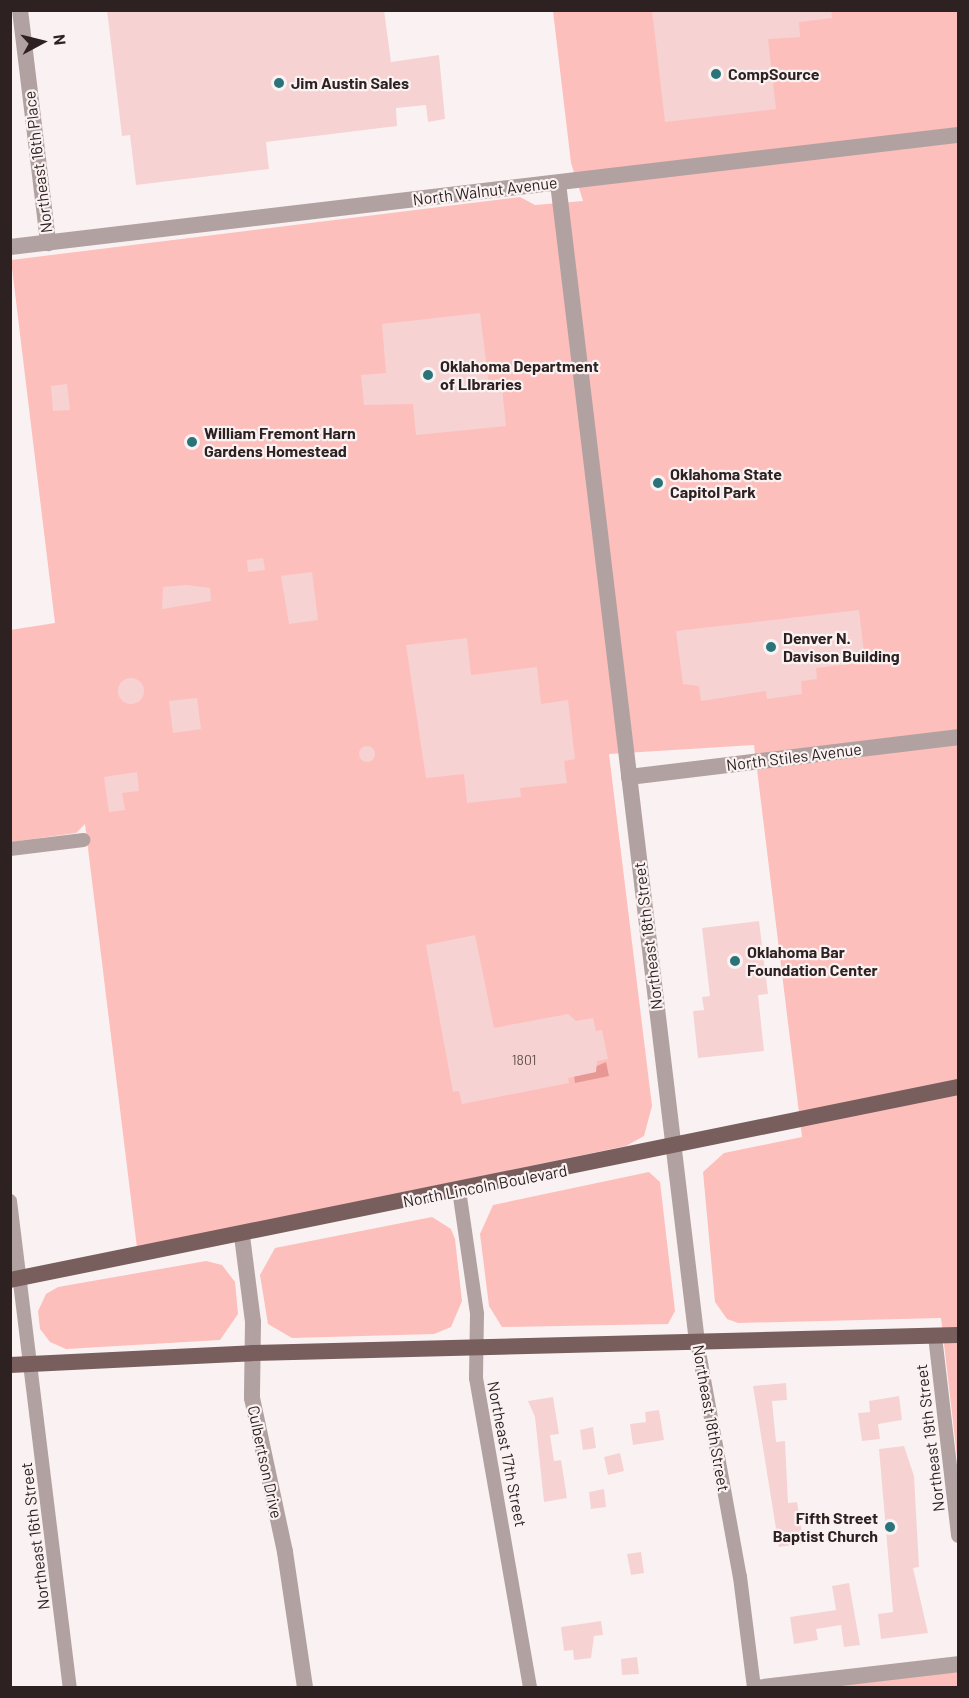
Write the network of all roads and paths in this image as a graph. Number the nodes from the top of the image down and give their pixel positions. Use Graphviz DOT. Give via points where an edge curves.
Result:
graph roads {
  1 [pos="20,10"];
  2 [pos="958,135"];
  3 [pos="558,183"];
  4 [pos="48,243"];
  5 [pos="10,247"];
  6 [pos="958,737"];
  7 [pos="629,777"];
  8 [pos="83,840"];
  9 [pos="10,849"];
  10 [pos="958,1087"];
  11 [pos="673,1148"];
  12 [pos="459,1190"];
  13 [pos="10,1201"];
  14 [pos="242,1236"];
  15 [pos="15,1279"];
  16 [pos="958,1335"];
  17 [pos="935,1336"];
  18 [pos="697,1341"];
  19 [pos="476,1346"];
  20 [pos="252,1353"];
  21 [pos="31,1363"];
  22 [pos="10,1365"];
  23 [pos="958,1536"];
  24 [pos="958,1664"];
  25 [pos="70,1688"];
  26 [pos="305,1688"];
  27 [pos="530,1688"];
  28 [pos="755,1688"];
  1 -- 4 [label="street, Northeast 16th Place"];
  2 -- 3 [label="street, North Walnut Avenue"];
  3 -- 4 [label="street, North Walnut Avenue"];
  3 -- 7 [label="street, Northeast 18th Street"];
  4 -- 5 [label="street, North Walnut Avenue"];
  6 -- 7 [label="street, North Stiles Avenue"];
  7 -- 11 [label="street, Northeast 18th Street"];
  8 -- 9 [label="street"];
  10 -- 11 [label="main road, North Lincoln Boulevard"];
  11 -- 12 [label="main road, North Lincoln Boulevard"];
  11 -- 18 [label="street, Northeast 18th Street"];
  12 -- 14 [label="main road, North Lincoln Boulevard"];
  12 -- 19 [label="street, Northeast 17th Street"];
  13 -- 15 [label="street, Northeast 16th Street"];
  14 -- 15 [label="main road, North Lincoln Boulevard"];
  14 -- 20 [label="street, Culbertson Drive"];
  15 -- 21 [label="street, Northeast 16th Street"];
  16 -- 17 [label="main road"];
  17 -- 18 [label="main road"];
  17 -- 23 [label="street, Northeast 19th Street"];
  18 -- 19 [label="main road"];
  18 -- 28 [label="street, Northeast 18th Street" via="741,1577"];
  19 -- 20 [label="main road"];
  19 -- 27 [label="street, Northeast 17th Street" via="477,1390"];
  20 -- 21 [label="main road"];
  20 -- 26 [label="street, Culbertson Drive" via="252,1398 285,1552"];
  21 -- 22 [label="main road"];
  21 -- 25 [label="street, Northeast 16th Street"];
  24 -- 28 [label="street"];
}
